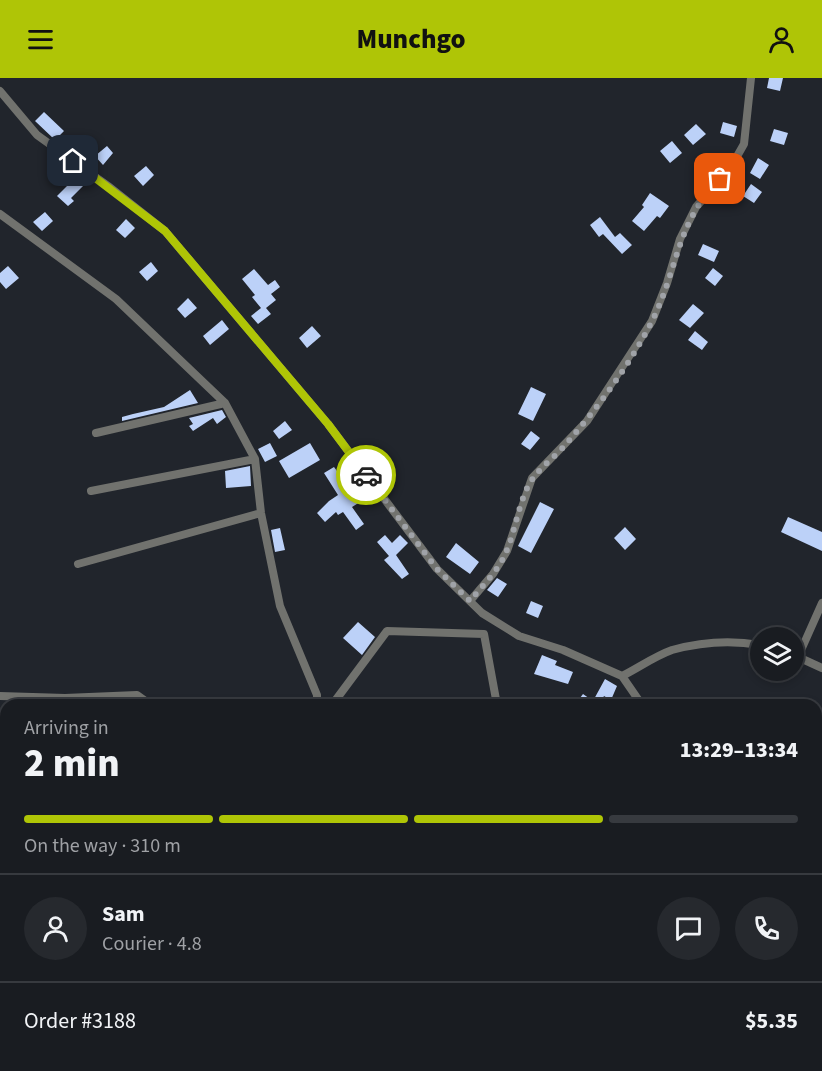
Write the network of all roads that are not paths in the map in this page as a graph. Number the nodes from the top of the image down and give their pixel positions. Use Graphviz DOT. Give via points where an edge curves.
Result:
graph roads {
  1 [pos="751,78"];
  2 [pos="0,91"];
  3 [pos="0,214"];
  4 [pos="225,403"];
  5 [pos="96,433"];
  6 [pos="255,459"];
  7 [pos="91,491"];
  8 [pos="261,513"];
  9 [pos="78,564"];
  10 [pos="470,601"];
  11 [pos="822,603"];
  12 [pos="804,640"];
  13 [pos="750,644"];
  14 [pos="804,660"];
  15 [pos="822,669"];
  16 [pos="622,676"];
  17 [pos="0,696"];
  18 [pos="143,699"];
  19 [pos="317,699"];
  20 [pos="336,699"];
  21 [pos="496,699"];
  22 [pos="638,699"];
  1 -- 10 [label="street" via="744,144 731,167 696,207 680,239 652,321 587,421 532,478 507,551"];
  2 -- 10 [label="street" via="37,135 165,231 328,424 437,569"];
  3 -- 4 [label="street" via="116,299"];
  4 -- 5 [label="street"];
  4 -- 6 [label="street"];
  6 -- 7 [label="street"];
  6 -- 8 [label="street"];
  8 -- 9 [label="street"];
  8 -- 19 [label="street" via="280,606"];
  10 -- 16 [label="street" via="519,636"];
  11 -- 12 [label="street"];
  13 -- 16 [label="street" via="710,643 671,651"];
  14 -- 15 [label="street"];
  16 -- 22 [label="street"];
  17 -- 18 [label="street" via="137,695"];
  20 -- 21 [label="street" via="387,631 484,634"];
}
